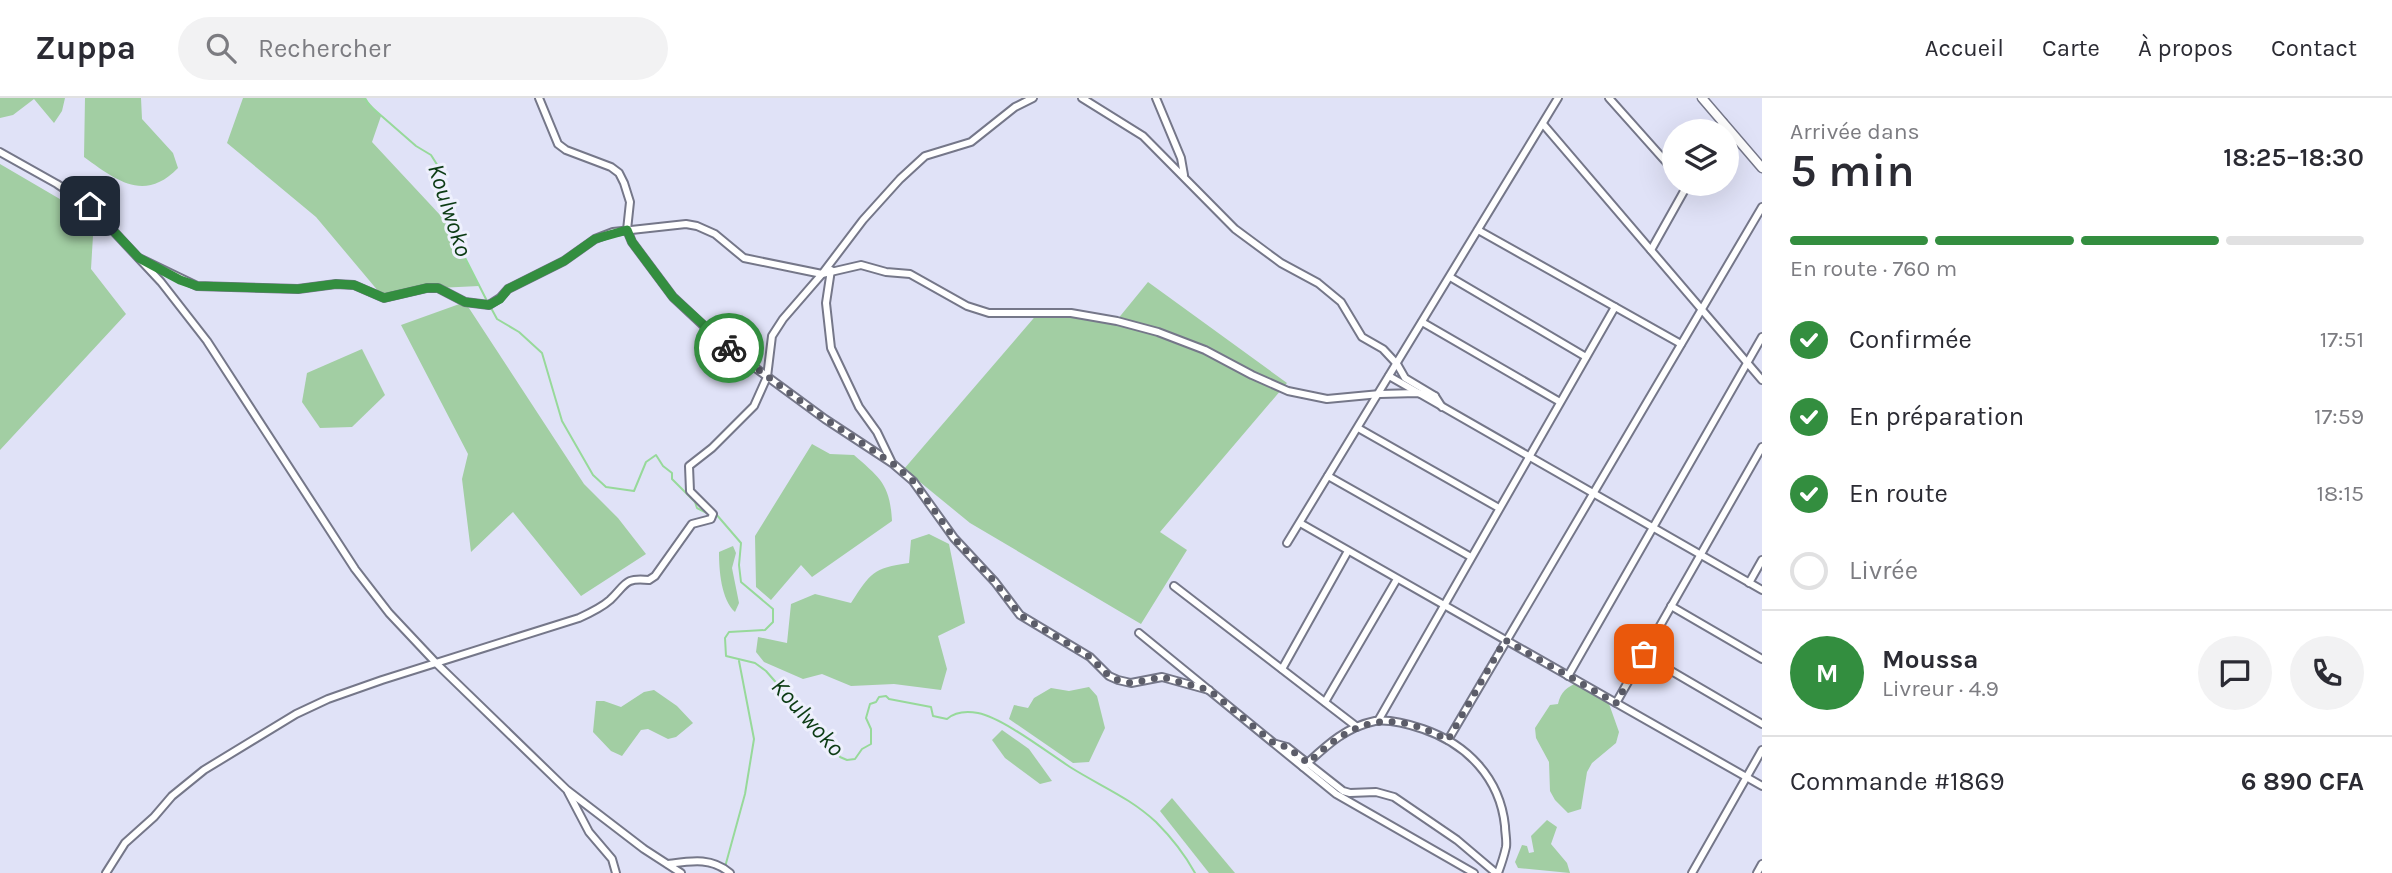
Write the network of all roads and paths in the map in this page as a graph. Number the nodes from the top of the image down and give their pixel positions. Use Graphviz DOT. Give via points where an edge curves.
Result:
graph roads {
  1 [pos="538,98"];
  2 [pos="1033,98"];
  3 [pos="1082,98"];
  4 [pos="1156,98"];
  5 [pos="1558,98"];
  6 [pos="1609,98"];
  7 [pos="1702,98"];
  8 [pos="1720,119"];
  9 [pos="1543,124"];
  10 [pos="1739,141"];
  11 [pos="0,152"];
  12 [pos="1662,157"];
  13 [pos="1762,168"];
  14 [pos="1184,177"];
  15 [pos="1680,196"];
  16 [pos="1762,207"];
  17 [pos="627,230"];
  18 [pos="1478,230"];
  19 [pos="1651,250"];
  20 [pos="139,258"];
  21 [pos="826,273"];
  22 [pos="1450,277"];
  23 [pos="1615,307"];
  24 [pos="1702,309"];
  25 [pos="1422,322"];
  26 [pos="1762,337"];
  27 [pos="1681,344"];
  28 [pos="1586,357"];
  29 [pos="1747,362"];
  30 [pos="1397,364"];
  31 [pos="1389,376"];
  32 [pos="767,377"];
  33 [pos="1762,380"];
  34 [pos="1418,393"];
  35 [pos="1378,394"];
  36 [pos="1435,396"];
  37 [pos="1560,402"];
  38 [pos="1442,407"];
  39 [pos="1358,428"];
  40 [pos="1762,447"];
  41 [pos="1529,457"];
  42 [pos="892,463"];
  43 [pos="1328,476"];
  44 [pos="1593,493"];
  45 [pos="1499,508"];
  46 [pos="1300,523"];
  47 [pos="1652,528"];
  48 [pos="1287,543"];
  49 [pos="1348,551"];
  50 [pos="1700,555"];
  51 [pos="1471,557"];
  52 [pos="1762,560"];
  53 [pos="1397,579"];
  54 [pos="1749,583"];
  55 [pos="1174,586"];
  56 [pos="1762,590"];
  57 [pos="1444,605"];
  58 [pos="1671,606"];
  59 [pos="1139,633"];
  60 [pos="1505,640"];
  61 [pos="1644,654"];
  62 [pos="1762,659"];
  63 [pos="437,664"];
  64 [pos="1282,669"];
  65 [pos="1567,676"];
  66 [pos="1209,690"];
  67 [pos="1325,702"];
  68 [pos="1616,703"];
  69 [pos="1378,721"];
  70 [pos="1762,724"];
  71 [pos="1357,727"];
  72 [pos="1448,740"];
  73 [pos="1762,750"];
  74 [pos="1306,765"];
  75 [pos="1746,777"];
  76 [pos="1762,786"];
  77 [pos="567,790"];
  78 [pos="668,864"];
  79 [pos="1762,864"];
  80 [pos="106,873"];
  81 [pos="616,873"];
  82 [pos="681,873"];
  83 [pos="730,873"];
  84 [pos="1474,873"];
  85 [pos="1497,873"];
  86 [pos="1692,873"];
  87 [pos="1757,873"];
  1 -- 17 [label="street" via="558,145 619,173 630,202"];
  2 -- 21 [label="street" via="971,142 933,152 915,163 863,220"];
  3 -- 14 [label="street" via="1143,136"];
  4 -- 14 [label="street" via="1181,158"];
  5 -- 9 [label="street"];
  6 -- 12 [label="street"];
  7 -- 8 [label="main road"];
  9 -- 18 [label="street"];
  9 -- 19 [label="street"];
  10 -- 13 [label="main road"];
  11 -- 20 [label="street" via="90,206"];
  14 -- 30 [label="street" via="1235,229 1341,302 1362,337"];
  15 -- 19 [label="street"];
  16 -- 24 [label="street"];
  17 -- 20 [label="street" via="595,239 564,261 508,289 489,305 465,302 438,288 384,298 354,285 298,289 197,286"];
  17 -- 21 [label="street" via="696,226 715,234 744,258"];
  17 -- 32 [label="street" via="673,297"];
  18 -- 22 [label="street"];
  18 -- 23 [label="street"];
  19 -- 24 [label="street"];
  20 -- 63 [label="street" via="207,341 355,569"];
  21 -- 32 [label="street" via="772,336"];
  21 -- 35 [label="street" via="861,265 910,274 989,313 1071,313 1158,332 1288,391 1327,399"];
  21 -- 42 [label="street" via="831,348"];
  22 -- 25 [label="street"];
  22 -- 28 [label="street"];
  23 -- 27 [label="street"];
  23 -- 28 [label="street"];
  24 -- 27 [label="street"];
  24 -- 29 [label="street"];
  25 -- 30 [label="street"];
  25 -- 37 [label="street"];
  26 -- 29 [label="street"];
  27 -- 44 [label="street"];
  28 -- 37 [label="street"];
  29 -- 33 [label="street"];
  29 -- 47 [label="street"];
  30 -- 31 [label="street"];
  30 -- 36 [label="street" via="1405,378"];
  31 -- 34 [label="street"];
  31 -- 35 [label="street"];
  32 -- 42 [label="street"];
  32 -- 63 [label="street" via="754,406 689,466 690,491 713,514 711,519 692,524 655,576 624,583 610,600 579,618"];
  34 -- 35 [label="street"];
  34 -- 36 [label="street"];
  34 -- 38 [label="street"];
  35 -- 39 [label="street"];
  36 -- 38 [label="street"];
  37 -- 41 [label="street"];
  38 -- 41 [label="street"];
  39 -- 43 [label="street"];
  39 -- 45 [label="street"];
  40 -- 50 [label="street"];
  41 -- 44 [label="street"];
  41 -- 45 [label="street"];
  42 -- 66 [label="street" via="913,481 954,538 1020,615 1090,657 1118,680 1131,683 1162,677"];
  43 -- 46 [label="street"];
  43 -- 51 [label="street"];
  44 -- 47 [label="street"];
  44 -- 60 [label="street"];
  45 -- 51 [label="street"];
  46 -- 48 [label="street"];
  46 -- 49 [label="street"];
  47 -- 50 [label="street"];
  47 -- 65 [label="street"];
  49 -- 53 [label="street"];
  49 -- 64 [label="street"];
  50 -- 54 [label="street"];
  50 -- 58 [label="street"];
  51 -- 57 [label="street"];
  52 -- 54 [label="street"];
  53 -- 57 [label="street"];
  53 -- 67 [label="street"];
  54 -- 56 [label="street"];
  55 -- 64 [label="street"];
  57 -- 60 [label="street"];
  57 -- 69 [label="street"];
  58 -- 61 [label="street"];
  58 -- 62 [label="street"];
  59 -- 66 [label="street"];
  60 -- 65 [label="street"];
  60 -- 72 [label="street"];
  61 -- 68 [label="street"];
  61 -- 70 [label="street"];
  63 -- 77 [label="street"];
  63 -- 80 [label="street" via="328,699 204,770 125,843"];
  64 -- 67 [label="street"];
  65 -- 68 [label="street"];
  66 -- 74 [label="street"];
  67 -- 71 [label="street"];
  68 -- 75 [label="street"];
  69 -- 71 [label="street"];
  69 -- 72 [label="street" via="1407,724"];
  71 -- 74 [label="street"];
  72 -- 85 [label="street" via="1482,768 1495,787 1507,845"];
  73 -- 75 [label="street"];
  74 -- 84 [label="street" via="1336,794"];
  74 -- 85 [label="street" via="1343,791 1394,797"];
  75 -- 76 [label="street"];
  75 -- 86 [label="street"];
  77 -- 78 [label="street"];
  77 -- 81 [label="street" via="589,832 612,859"];
  78 -- 82 [label="street"];
  78 -- 83 [label="street" via="694,860 713,863"];
  79 -- 87 [label="street"];
}
